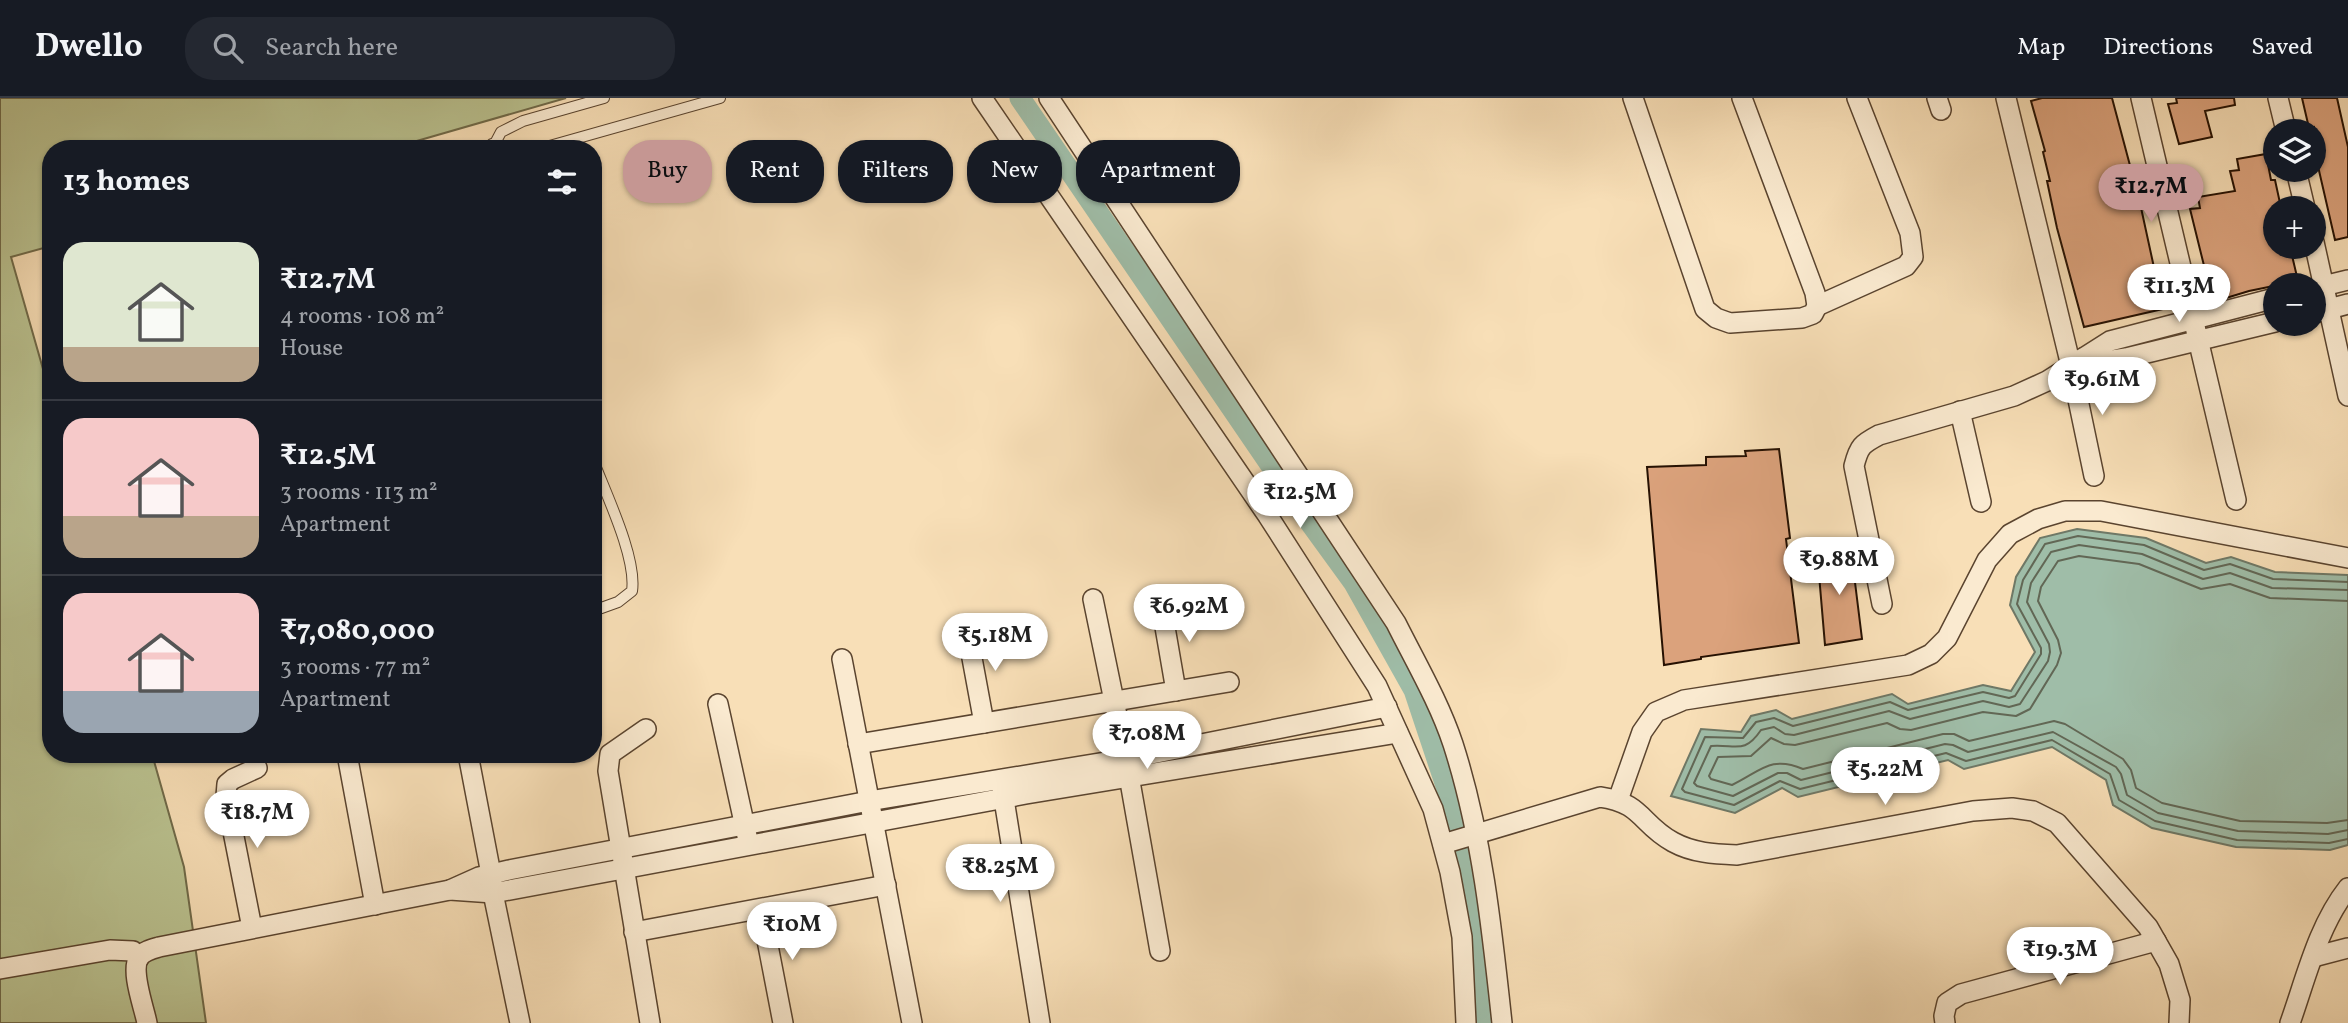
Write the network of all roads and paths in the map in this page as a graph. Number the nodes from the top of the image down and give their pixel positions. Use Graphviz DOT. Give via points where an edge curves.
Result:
graph roads {
  1 [pos="604,98"];
  2 [pos="720,98"];
  3 [pos="982,98"];
  4 [pos="1049,98"];
  5 [pos="1633,98"];
  6 [pos="1742,98"];
  7 [pos="1857,98"];
  8 [pos="2006,98"];
  9 [pos="2141,98"];
  10 [pos="2278,98"];
  11 [pos="2283,119"];
  12 [pos="496,140"];
  13 [pos="570,140"];
  14 [pos="2348,280"];
  15 [pos="2326,285"];
  16 [pos="2263,301"];
  17 [pos="1817,306"];
  18 [pos="2330,309"];
  19 [pos="2195,318"];
  20 [pos="2263,325"];
  21 [pos="2200,340"];
  22 [pos="2077,362"];
  23 [pos="2348,396"];
  24 [pos="1960,411"];
  25 [pos="2094,476"];
  26 [pos="602,485"];
  27 [pos="2236,500"];
  28 [pos="1981,502"];
  29 [pos="2348,558"];
  30 [pos="1093,599"];
  31 [pos="1161,604"];
  32 [pos="1882,604"];
  33 [pos="602,608"];
  34 [pos="967,631"];
  35 [pos="842,659"];
  36 [pos="1229,682"];
  37 [pos="1176,691"];
  38 [pos="1114,702"];
  39 [pos="718,704"];
  40 [pos="1387,707"];
  41 [pos="984,723"];
  42 [pos="646,729"];
  43 [pos="1398,733"];
  44 [pos="858,744"];
  45 [pos="349,763"];
  46 [pos="470,763"];
  47 [pos="257,768"];
  48 [pos="1127,768"];
  49 [pos="1002,789"];
  50 [pos="1618,800"];
  51 [pos="869,801"];
  52 [pos="874,824"];
  53 [pos="744,825"];
  54 [pos="1459,839"];
  55 [pos="749,847"];
  56 [pos="622,848"];
  57 [pos="625,870"];
  58 [pos="492,884"];
  59 [pos="886,886"];
  60 [pos="2348,888"];
  61 [pos="375,905"];
  62 [pos="761,909"];
  63 [pos="252,929"];
  64 [pos="634,932"];
  65 [pos="2156,942"];
  66 [pos="2348,948"];
  67 [pos="1160,951"];
  68 [pos="2314,957"];
  69 [pos="139,958"];
  70 [pos="0,969"];
  71 [pos="148,1023"];
  72 [pos="520,1023"];
  73 [pos="650,1023"];
  74 [pos="783,1023"];
  75 [pos="912,1023"];
  76 [pos="1040,1023"];
  77 [pos="1466,1023"];
  78 [pos="1502,1023"];
  79 [pos="1945,1023"];
  80 [pos="2179,1023"];
  81 [pos="2290,1023"];
  1 -- 12 [label="lane" via="523,121 501,132"];
  2 -- 13 [label="lane"];
  3 -- 40 [label="street" via="1268,516"];
  4 -- 54 [label="street" via="1396,623 1453,745"];
  5 -- 17 [label="street" via="1704,309 1730,323 1802,318 1813,314"];
  6 -- 17 [label="street"];
  7 -- 17 [label="street" via="1910,233 1913,257 1906,266"];
  8 -- 22 [label="street"];
  9 -- 19 [label="street"];
  10 -- 11 [label="street"];
  14 -- 15 [label="street"];
  16 -- 19 [label="street"];
  18 -- 23 [label="street"];
  19 -- 21 [label="street"];
  19 -- 22 [label="street" via="2110,341"];
  20 -- 21 [label="street"];
  21 -- 22 [label="street" via="2106,361"];
  21 -- 27 [label="street"];
  22 -- 24 [label="street" via="2014,396"];
  22 -- 25 [label="street"];
  24 -- 28 [label="street"];
  24 -- 32 [label="street" via="1880,435 1857,452 1854,466"];
  26 -- 33 [label="lane" via="634,580 632,592"];
  29 -- 50 [label="street" via="2101,511 2065,511 2038,519 2010,534 1987,560 1947,638 1931,654 1908,665 1684,701 1656,712 1642,732"];
  30 -- 38 [label="street"];
  31 -- 37 [label="street"];
  34 -- 41 [label="street"];
  35 -- 44 [label="street"];
  36 -- 37 [label="street"];
  37 -- 38 [label="street"];
  38 -- 41 [label="street"];
  38 -- 48 [label="street"];
  39 -- 53 [label="street"];
  40 -- 43 [label="street"];
  40 -- 48 [label="street"];
  41 -- 44 [label="street"];
  42 -- 56 [label="street" via="610,754 608,771"];
  43 -- 48 [label="street"];
  43 -- 54 [label="street" via="1433,809"];
  44 -- 51 [label="street"];
  45 -- 61 [label="street"];
  46 -- 58 [label="street"];
  47 -- 63 [label="street" via="227,784 226,796"];
  48 -- 49 [label="street"];
  48 -- 67 [label="street"];
  49 -- 51 [label="street"];
  49 -- 52 [label="street"];
  49 -- 76 [label="street"];
  50 -- 54 [label="street" via="1600,797"];
  50 -- 65 [label="street" via="1633,807 1672,842 1704,854 1737,855 1973,811 2033,811 2057,824 2148,927"];
  51 -- 52 [label="street"];
  51 -- 53 [label="street"];
  52 -- 55 [label="street"];
  52 -- 59 [label="street"];
  53 -- 55 [label="street"];
  53 -- 56 [label="street"];
  54 -- 77 [label="street" via="1451,872 1462,937"];
  54 -- 78 [label="street" via="1494,943"];
  55 -- 57 [label="street"];
  56 -- 57 [label="street"];
  56 -- 58 [label="street"];
  57 -- 58 [label="street"];
  57 -- 64 [label="street"];
  58 -- 61 [label="street"];
  58 -- 72 [label="street"];
  59 -- 62 [label="street"];
  59 -- 75 [label="street"];
  60 -- 68 [label="street"];
  61 -- 63 [label="street"];
  62 -- 64 [label="street"];
  62 -- 74 [label="street"];
  63 -- 69 [label="street" via="159,947"];
  64 -- 73 [label="street"];
  65 -- 79 [label="street" via="1961,994 1947,1003"];
  65 -- 80 [label="street" via="2169,964 2180,1000"];
  66 -- 68 [label="street"];
  68 -- 81 [label="street"];
  69 -- 70 [label="street" via="133,951 110,950"];
  69 -- 71 [label="street" via="134,969"];
}
